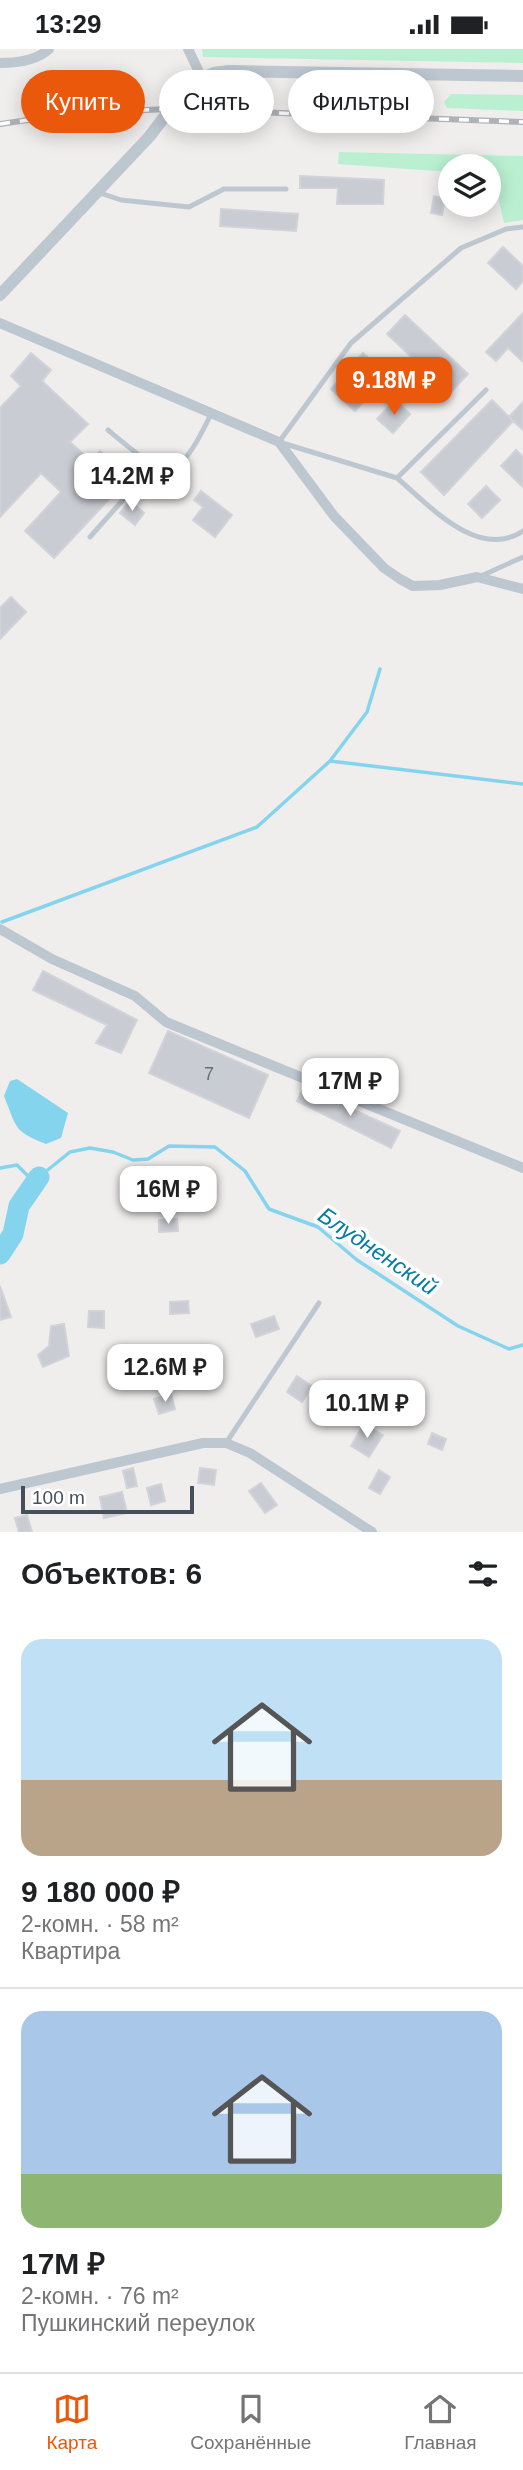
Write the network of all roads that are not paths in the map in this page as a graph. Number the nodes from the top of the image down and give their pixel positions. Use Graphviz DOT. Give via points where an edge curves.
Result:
graph roads {
  1 [pos="49,49"];
  2 [pos="188,49"];
  3 [pos="0,63"];
  4 [pos="198,70"];
  5 [pos="274,72"];
  6 [pos="523,76"];
  7 [pos="159,123"];
  8 [pos="286,189"];
  9 [pos="97,192"];
  10 [pos="523,227"];
  11 [pos="0,295"];
  12 [pos="0,323"];
  13 [pos="486,390"];
  14 [pos="212,412"];
  15 [pos="108,430"];
  16 [pos="279,442"];
  17 [pos="152,467"];
  18 [pos="397,478"];
  19 [pos="523,531"];
  20 [pos="90,537"];
  21 [pos="523,557"];
  22 [pos="478,577"];
  23 [pos="523,589"];
  24 [pos="0,929"];
  25 [pos="523,1168"];
  26 [pos="319,1303"];
  27 [pos="226,1443"];
  28 [pos="0,1489"];
  29 [pos="372,1532"];
  1 -- 3 [label="street" via="18,63"];
  2 -- 4 [label="street"];
  5 -- 6 [label="street"];
  7 -- 9 [label="street"];
  8 -- 9 [label="lane" via="224,189 189,207 155,206"];
  9 -- 11 [label="street"];
  10 -- 16 [label="lane" via="506,229 461,248 351,343"];
  12 -- 14 [label="street"];
  13 -- 18 [label="lane"];
  14 -- 16 [label="street"];
  14 -- 17 [label="lane" via="183,462 167,470"];
  15 -- 17 [label="lane"];
  16 -- 18 [label="lane"];
  16 -- 22 [label="street" via="334,516 400,579 413,586"];
  17 -- 20 [label="lane"];
  18 -- 19 [label="lane" via="447,521 469,533 497,541 512,539"];
  21 -- 22 [label="lane"];
  22 -- 23 [label="street"];
  24 -- 25 [label="street" via="52,959 135,996 166,1022"];
  26 -- 27 [label="lane"];
  27 -- 28 [label="street" via="203,1443"];
  27 -- 29 [label="street" via="250,1453"];
}
